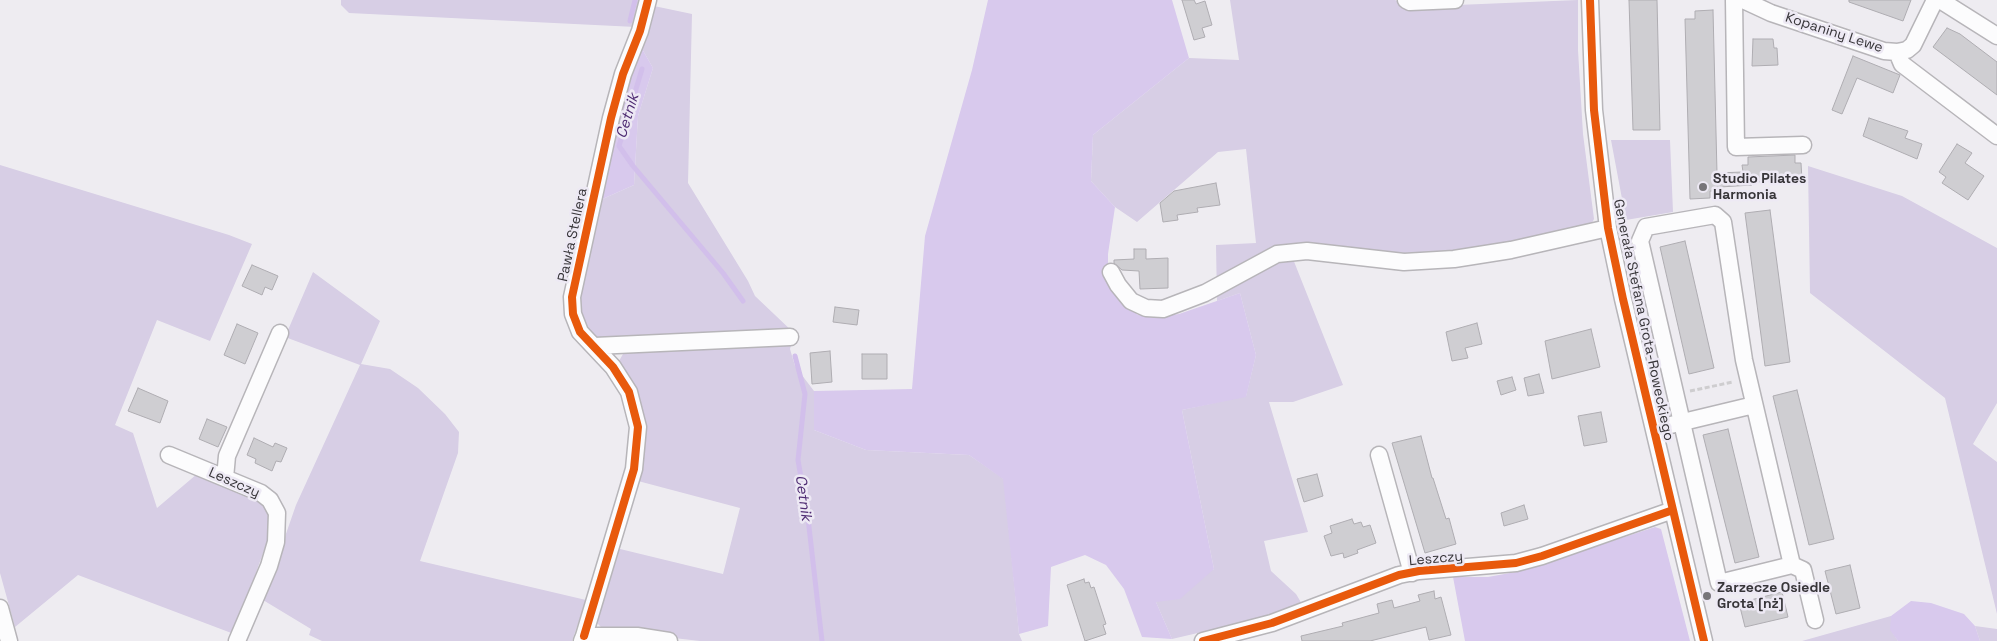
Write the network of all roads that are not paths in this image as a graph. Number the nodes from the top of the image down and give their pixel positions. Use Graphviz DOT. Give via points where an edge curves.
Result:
graph roads {
  1 [pos="648,0"];
  2 [pos="1406,0"];
  3 [pos="1455,0"];
  4 [pos="1590,0"];
  5 [pos="1734,0"];
  6 [pos="1743,0"];
  7 [pos="1935,0"];
  8 [pos="1940,0"];
  9 [pos="1997,36"];
  10 [pos="1897,52"];
  11 [pos="1997,136"];
  12 [pos="1803,145"];
  13 [pos="1608,228"];
  14 [pos="1111,272"];
  15 [pos="280,333"];
  16 [pos="790,337"];
  17 [pos="595,346"];
  18 [pos="1754,405"];
  19 [pos="1681,422"];
  20 [pos="1654,429"];
  21 [pos="1378,454"];
  22 [pos="169,455"];
  23 [pos="225,478"];
  24 [pos="1673,510"];
  25 [pos="1792,565"];
  26 [pos="1412,573"];
  27 [pos="0,608"];
  28 [pos="1815,620"];
  29 [pos="583,638"];
  30 [pos="9,641"];
  31 [pos="237,641"];
  32 [pos="669,641"];
  33 [pos="1203,641"];
  34 [pos="1704,641"];
  1 -- 17 [label="street, Pawła Stellera" via="610,118 572,297 573,314 580,332"];
  2 -- 3 [label="street"];
  4 -- 13 [label="street, Generała Stefana Grota-Roweckiego" via="1594,110"];
  5 -- 12 [label="street" via="1736,147"];
  6 -- 10 [label="street, Kopaniny Lewe" via="1771,13 1884,51"];
  7 -- 10 [label="street, Kopaniny Lewe" via="1913,45"];
  8 -- 9 [label="street"];
  10 -- 11 [label="street, Kopaniny Lewe" via="1902,64"];
  13 -- 14 [label="street" via="1454,259 1404,262 1307,251 1277,254 1205,293 1163,310 1146,308 1131,301"];
  13 -- 20 [label="street, Generała Stefana Grota-Roweckiego"];
  15 -- 23 [label="street" via="227,456"];
  16 -- 17 [label="street"];
  17 -- 29 [label="street, Pawła Stellera" via="629,392 638,427 634,469"];
  18 -- 19 [label="street"];
  18 -- 19 [label="street" via="1723,222 1715,216 1646,227 1640,241"];
  18 -- 25 [label="street"];
  19 -- 20 [label="street"];
  19 -- 25 [label="street" via="1719,583"];
  20 -- 24 [label="street, Generała Stefana Grota-Roweckiego"];
  21 -- 26 [label="street"];
  22 -- 23 [label="street, Leszczy"];
  23 -- 31 [label="street, Leszczy" via="270,500 278,522 270,566"];
  24 -- 26 [label="street, Leszczy" via="1516,563"];
  24 -- 34 [label="street, Generała Stefana Grota-Roweckiego"];
  25 -- 28 [label="street" via="1802,570"];
  26 -- 33 [label="street, Leszczy" via="1383,580 1272,623"];
  27 -- 30 [label="street"];
  29 -- 32 [label="street" via="637,636"];
}
